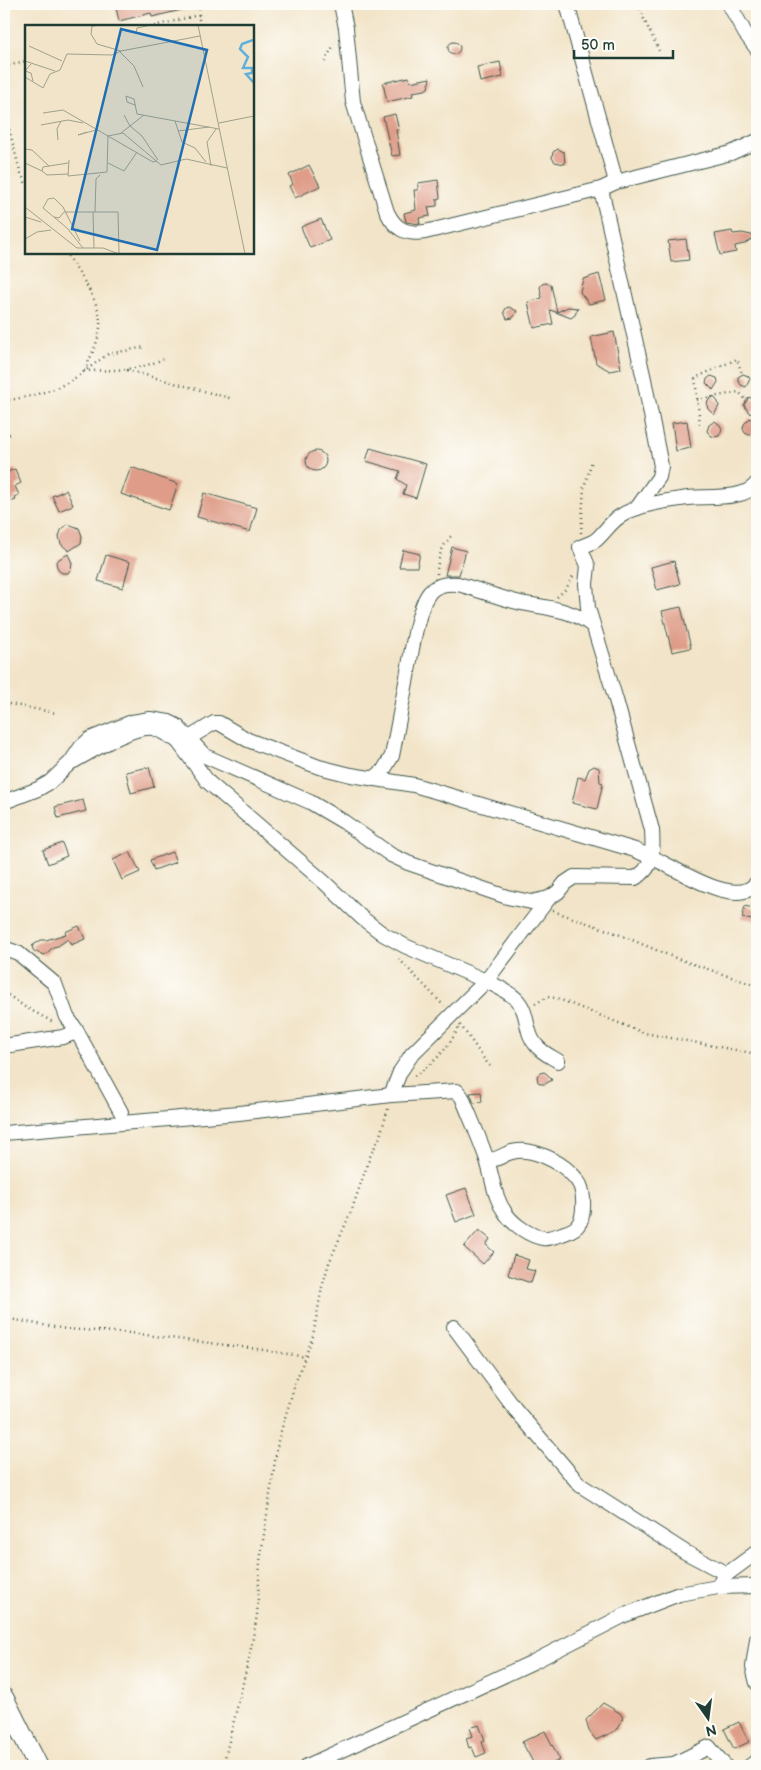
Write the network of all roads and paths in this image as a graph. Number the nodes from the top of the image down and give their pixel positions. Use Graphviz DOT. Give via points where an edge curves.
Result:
graph roads {
  1 [pos="199,4"];
  2 [pos="341,4"];
  3 [pos="568,4"];
  4 [pos="639,4"];
  5 [pos="728,4"];
  6 [pos="199,15"];
  7 [pos="158,25"];
  8 [pos="199,25"];
  9 [pos="757,49"];
  10 [pos="660,53"];
  11 [pos="25,61"];
  12 [pos="4,67"];
  13 [pos="4,110"];
  14 [pos="757,141"];
  15 [pos="25,182"];
  16 [pos="616,182"];
  17 [pos="601,189"];
  18 [pos="67,254"];
  19 [pos="145,347"];
  20 [pos="163,359"];
  21 [pos="84,370"];
  22 [pos="126,370"];
  23 [pos="742,374"];
  24 [pos="233,399"];
  25 [pos="697,400"];
  26 [pos="746,400"];
  27 [pos="4,401"];
  28 [pos="700,424"];
  29 [pos="12,434"];
  30 [pos="4,435"];
  31 [pos="592,461"];
  32 [pos="757,483"];
  33 [pos="637,508"];
  34 [pos="453,534"];
  35 [pos="580,547"];
  36 [pos="577,570"];
  37 [pos="440,585"];
  38 [pos="544,606"];
  39 [pos="593,626"];
  40 [pos="4,703"];
  41 [pos="56,713"];
  42 [pos="183,739"];
  43 [pos="373,779"];
  44 [pos="4,802"];
  45 [pos="651,859"];
  46 [pos="644,872"];
  47 [pos="683,875"];
  48 [pos="757,882"];
  49 [pos="546,903"];
  50 [pos="4,948"];
  51 [pos="396,955"];
  52 [pos="486,981"];
  53 [pos="757,986"];
  54 [pos="4,992"];
  55 [pos="452,1015"];
  56 [pos="527,1018"];
  57 [pos="77,1032"];
  58 [pos="4,1046"];
  59 [pos="757,1054"];
  60 [pos="558,1060"];
  61 [pos="490,1066"];
  62 [pos="391,1095"];
  63 [pos="121,1112"];
  64 [pos="4,1133"];
  65 [pos="487,1159"];
  66 [pos="4,1318"];
  67 [pos="454,1327"];
  68 [pos="306,1357"];
  69 [pos="757,1552"];
  70 [pos="727,1574"];
  71 [pos="757,1586"];
  72 [pos="715,1587"];
  73 [pos="757,1639"];
  74 [pos="757,1683"];
  75 [pos="4,1698"];
  76 [pos="757,1761"];
  77 [pos="38,1766"];
  78 [pos="223,1766"];
  79 [pos="307,1766"];
  80 [pos="650,1766"];
  81 [pos="725,1766"];
  82 [pos="750,1766"];
  1 -- 6 [label="path"];
  2 -- 17 [label="street" via="353,102 387,212 403,231 425,232"];
  3 -- 16 [label="street"];
  4 -- 10 [label="path"];
  5 -- 9 [label="street"];
  6 -- 7 [label="path"];
  6 -- 8 [label="path"];
  11 -- 12 [label="path"];
  13 -- 15 [label="path"];
  14 -- 16 [label="street" via="731,153"];
  16 -- 17 [label="street"];
  17 -- 33 [label="street" via="662,466 659,476"];
  18 -- 21 [label="path" via="99,314 99,334"];
  19 -- 21 [label="path" via="108,354"];
  20 -- 22 [label="path"];
  21 -- 22 [label="path"];
  21 -- 27 [label="path" via="54,389"];
  22 -- 24 [label="path"];
  23 -- 25 [label="path" via="737,360 695,378"];
  25 -- 26 [label="path" via="739,392"];
  25 -- 28 [label="path"];
  29 -- 30 [label="path"];
  31 -- 35 [label="path" via="584,486"];
  32 -- 33 [label="street" via="739,495 689,498"];
  33 -- 35 [label="street" via="620,516 597,539"];
  34 -- 37 [label="path" via="438,557"];
  35 -- 39 [label="street" via="588,566 586,596"];
  36 -- 38 [label="path" via="566,588"];
  37 -- 38 [label="street" via="458,584 521,603"];
  37 -- 43 [label="street" via="424,602 392,756 383,771"];
  38 -- 39 [label="street" via="576,614"];
  39 -- 45 [label="street" via="642,788 652,830"];
  40 -- 41 [label="path"];
  42 -- 43 [label="street" via="219,723 248,740 290,757"];
  42 -- 44 [label="street" via="177,726 169,722 150,719 132,722 90,739 71,762 44,786"];
  42 -- 49 [label="street" via="205,756 310,802 408,863 507,897"];
  42 -- 52 [label="street" via="208,782 362,918 405,946"];
  43 -- 45 [label="street" via="425,788 635,850"];
  45 -- 46 [label="street"];
  45 -- 47 [label="street"];
  46 -- 47 [label="street" via="656,869"];
  46 -- 49 [label="street" via="635,878 574,878 564,883"];
  47 -- 48 [label="street" via="730,890 746,891"];
  49 -- 52 [label="street"];
  49 -- 53 [label="path" via="673,957"];
  50 -- 57 [label="street" via="18,953 55,984 67,1018"];
  51 -- 55 [label="path"];
  52 -- 55 [label="street"];
  52 -- 56 [label="street" via="516,999"];
  54 -- 57 [label="path" via="42,1018"];
  55 -- 61 [label="path"];
  55 -- 62 [label="street" via="412,1054"];
  56 -- 59 [label="path" via="537,1002 548,997 556,998 644,1033"];
  56 -- 60 [label="street" via="528,1030 535,1044"];
  57 -- 58 [label="street"];
  57 -- 63 [label="street"];
  62 -- 64 [label="street" via="248,1112"];
  62 -- 65 [label="street" via="457,1091"];
  62 -- 68 [label="path" via="379,1139 329,1263"];
  65 -- 65 [label="street" via="499,1203 515,1224 543,1238 565,1233 580,1223 583,1202 580,1185 565,1168 530,1152 514,1151"];
  66 -- 68 [label="path" via="66,1329 138,1334"];
  67 -- 70 [label="street" via="515,1409 580,1485 685,1552"];
  68 -- 78 [label="path" via="278,1442 260,1562 258,1615"];
  69 -- 70 [label="street"];
  70 -- 72 [label="street"];
  71 -- 72 [label="street"];
  72 -- 79 [label="street" via="679,1594 625,1615 532,1662"];
  73 -- 74 [label="street" via="753,1667"];
  75 -- 77 [label="main road"];
  76 -- 82 [label="street"];
  80 -- 81 [label="street" via="674,1764 709,1747"];
}
